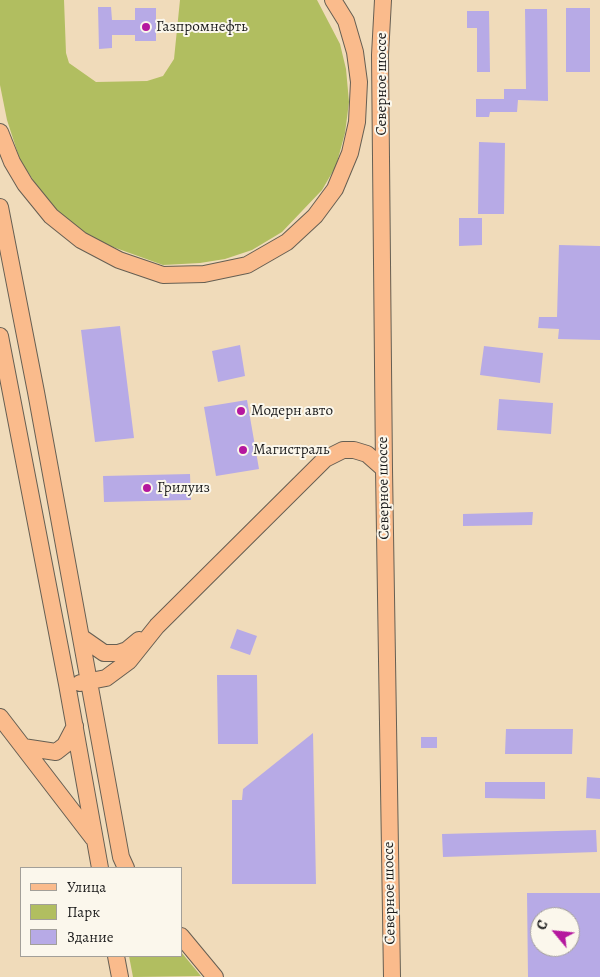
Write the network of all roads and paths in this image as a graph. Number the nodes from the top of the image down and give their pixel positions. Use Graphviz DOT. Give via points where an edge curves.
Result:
graph roads {
  1 [pos="333,0"];
  2 [pos="383,0"];
  3 [pos="0,132"];
  4 [pos="0,207"];
  5 [pos="0,336"];
  6 [pos="384,469"];
  7 [pos="157,626"];
  8 [pos="81,637"];
  9 [pos="90,681"];
  10 [pos="67,684"];
  11 [pos="0,717"];
  12 [pos="75,726"];
  13 [pos="23,747"];
  14 [pos="94,840"];
  15 [pos="100,867"];
  16 [pos="126,867"];
  17 [pos="182,937"];
  18 [pos="116,957"];
  19 [pos="120,977"];
  20 [pos="215,977"];
  21 [pos="392,977"];
  1 -- 3 [label="main road" via="346,21 359,82 357,122 350,153 335,189 315,216 286,242 247,265 204,274 163,275 119,260 81,240 51,216 25,184"];
  2 -- 6 [label="main road, Северное шоссе" via="380,65"];
  4 -- 8 [label="main road"];
  5 -- 10 [label="main road"];
  6 -- 7 [label="main road" via="367,454 354,450 343,450 326,459"];
  6 -- 21 [label="main road, Северное шоссе"];
  7 -- 8 [label="main road" via="128,650 118,653 104,653"];
  7 -- 9 [label="main road" via="129,661 106,678"];
  8 -- 9 [label="main road"];
  9 -- 10 [label="main road"];
  9 -- 16 [label="main road" via="121,857"];
  10 -- 12 [label="main road"];
  11 -- 13 [label="main road"];
  12 -- 13 [label="main road" via="65,745 56,752"];
  12 -- 14 [label="main road"];
  13 -- 14 [label="main road"];
  14 -- 15 [label="main road"];
  17 -- 20 [label="main road"];
  18 -- 19 [label="main road"];
}
